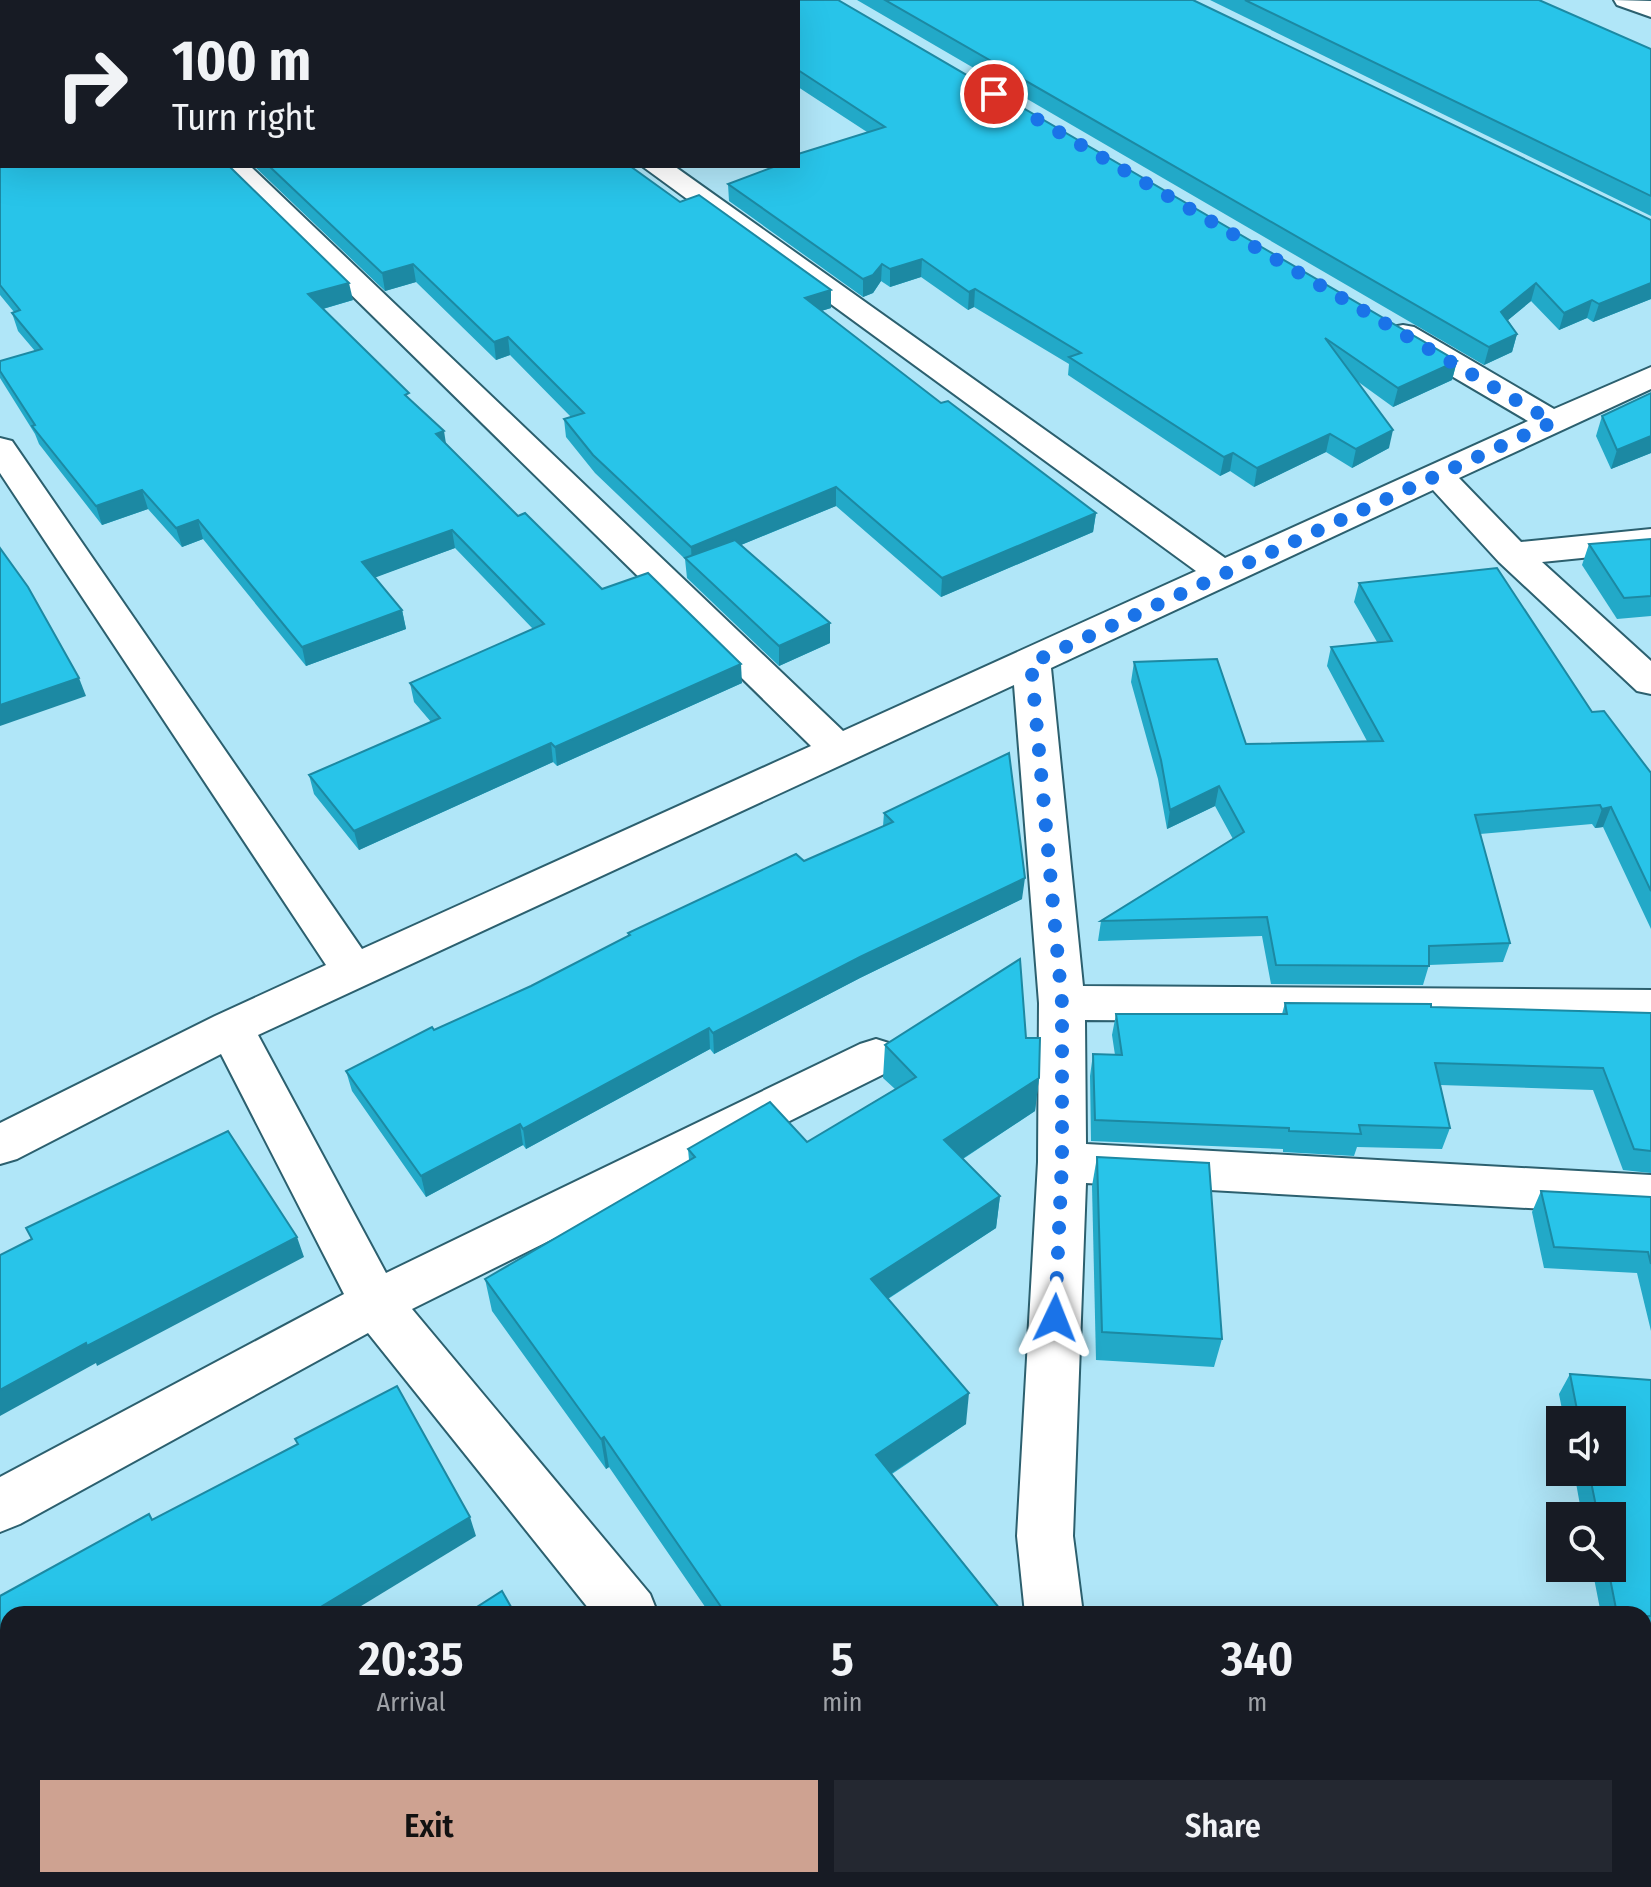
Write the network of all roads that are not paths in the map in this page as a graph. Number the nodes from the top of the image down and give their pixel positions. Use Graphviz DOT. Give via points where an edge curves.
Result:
graph roads {
  1 [pos="1626,0"];
  2 [pos="1651,10"];
  3 [pos="236,168"];
  4 [pos="659,168"];
  5 [pos="1377,319"];
  6 [pos="1651,377"];
  7 [pos="1553,422"];
  8 [pos="0,448"];
  9 [pos="1437,475"];
  10 [pos="1651,540"];
  11 [pos="1512,554"];
  12 [pos="1224,574"];
  13 [pos="1031,663"];
  14 [pos="1651,682"];
  15 [pos="839,750"];
  16 [pos="355,973"];
  17 [pos="1062,1003"];
  18 [pos="1651,1007"];
  19 [pos="231,1028"];
  20 [pos="876,1057"];
  21 [pos="0,1145"];
  22 [pos="1062,1162"];
  23 [pos="1651,1195"];
  24 [pos="375,1303"];
  25 [pos="0,1506"];
  26 [pos="622,1606"];
  27 [pos="1053,1606"];
  1 -- 2 [label="street"];
  3 -- 15 [label="street"];
  4 -- 12 [label="street"];
  5 -- 7 [label="street"];
  6 -- 7 [label="street"];
  7 -- 9 [label="street"];
  8 -- 16 [label="street"];
  9 -- 11 [label="street"];
  9 -- 12 [label="street"];
  10 -- 11 [label="street"];
  11 -- 14 [label="street"];
  12 -- 13 [label="street"];
  13 -- 15 [label="street"];
  13 -- 17 [label="street"];
  15 -- 16 [label="street"];
  16 -- 19 [label="street"];
  17 -- 18 [label="street"];
  17 -- 22 [label="street"];
  19 -- 21 [label="street"];
  19 -- 24 [label="street"];
  20 -- 24 [label="street"];
  22 -- 23 [label="street"];
  22 -- 27 [label="street" via="1045,1536"];
  24 -- 25 [label="street"];
  24 -- 26 [label="street"];
}
